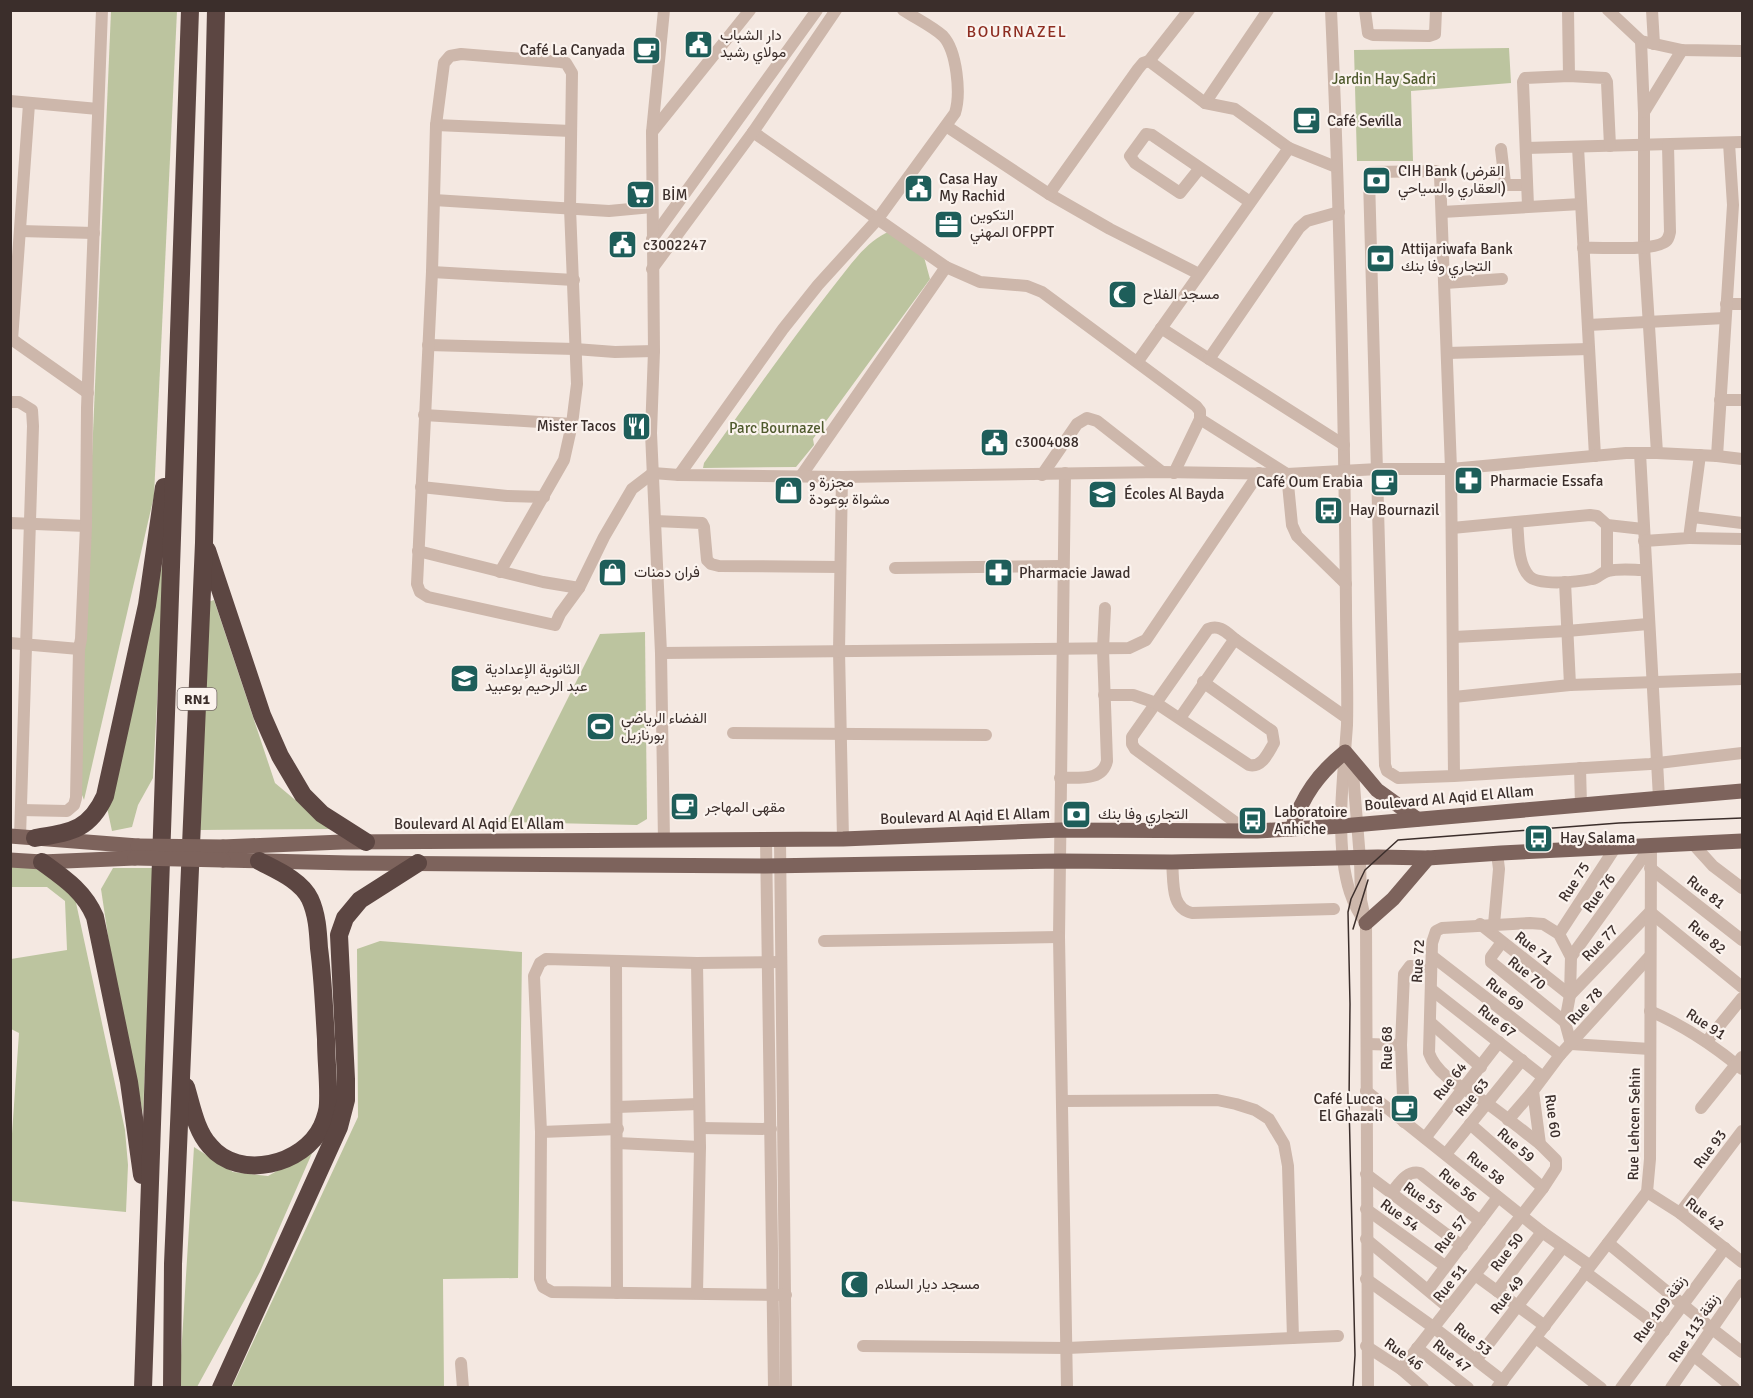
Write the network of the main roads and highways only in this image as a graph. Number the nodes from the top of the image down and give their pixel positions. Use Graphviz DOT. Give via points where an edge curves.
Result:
graph roads {
  1 [pos="190,10"];
  2 [pos="216,10"];
  3 [pos="176,402"];
  4 [pos="204,543"];
  5 [pos="1743,791"];
  6 [pos="1417,819"];
  7 [pos="1292,829"];
  8 [pos="22,837"];
  9 [pos="366,842"];
  10 [pos="1743,842"];
  11 [pos="136,852"];
  12 [pos="223,854"];
  13 [pos="1428,858"];
  14 [pos="10,860"];
  15 [pos="259,861"];
  16 [pos="42,862"];
  17 [pos="418,863"];
  18 [pos="1366,923"];
  19 [pos="182,1073"];
  20 [pos="147,1258"];
  21 [pos="143,1388"];
  22 [pos="172,1388"];
  23 [pos="221,1388"];
  1 -- 3 [label="highway, RN1"];
  2 -- 4 [label="highway, RN1"];
  3 -- 8 [label="highway" via="147,605 105,796 98,812 85,825 68,833"];
  3 -- 20 [label="highway, RN1"];
  4 -- 9 [label="highway" via="262,715 280,756 303,795 322,814"];
  4 -- 19 [label="highway, RN1"];
  5 -- 6 [label="main road, Boulevard Al Aqid El Allam"];
  6 -- 7 [label="main road, Boulevard Al Aqid El Allam"];
  6 -- 7 [label="main road" via="1377,790 1345,752 1317,778"];
  7 -- 9 [label="main road, Boulevard Al Aqid El Allam" via="1061,830 773,840"];
  8 -- 11 [label="main road"];
  9 -- 12 [label="main road, Boulevard Al Aqid El Allam"];
  10 -- 13 [label="main road"];
  11 -- 12 [label="main road, bridge"];
  11 -- 16 [label="main road"];
  12 -- 15 [label="main road"];
  13 -- 17 [label="main road" via="773,865"];
  13 -- 18 [label="main road"];
  14 -- 16 [label="main road"];
  15 -- 17 [label="main road"];
  15 -- 19 [label="highway" via="296,883 309,897 316,917 328,1106 322,1127 306,1146 286,1159 265,1166 226,1159 202,1136"];
  16 -- 20 [label="highway" via="79,891 95,917 129,1083"];
  17 -- 23 [label="highway" via="360,900 345,918 339,935 346,1100 339,1127"];
  19 -- 22 [label="highway, RN1" via="172,1264"];
  20 -- 21 [label="highway, RN1"];
}
